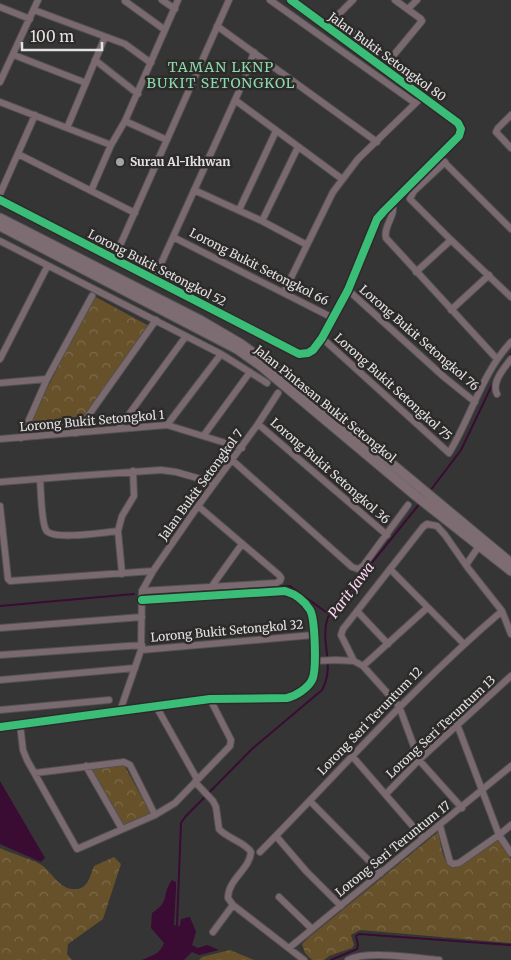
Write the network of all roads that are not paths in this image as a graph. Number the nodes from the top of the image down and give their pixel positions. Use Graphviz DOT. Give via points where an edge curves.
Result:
graph roads {
  1 [pos="38,0"];
  2 [pos="162,0"];
  3 [pos="178,0"];
  4 [pos="229,0"];
  5 [pos="270,0"];
  6 [pos="291,0"];
  7 [pos="353,0"];
  8 [pos="395,0"];
  9 [pos="417,0"];
  10 [pos="125,1"];
  11 [pos="0,7"];
  12 [pos="175,8"];
  13 [pos="34,10"];
  14 [pos="408,10"];
  15 [pos="30,19"];
  16 [pos="333,19"];
  17 [pos="218,26"];
  18 [pos="327,26"];
  19 [pos="165,30"];
  20 [pos="105,36"];
  21 [pos="254,52"];
  22 [pos="14,55"];
  23 [pos="391,59"];
  24 [pos="95,60"];
  25 [pos="151,63"];
  26 [pos="383,68"];
  27 [pos="0,82"];
  28 [pos="86,83"];
  29 [pos="138,94"];
  30 [pos="423,96"];
  31 [pos="235,100"];
  32 [pos="0,102"];
  33 [pos="415,103"];
  34 [pos="35,115"];
  35 [pos="511,115"];
  36 [pos="126,121"];
  37 [pos="67,128"];
  38 [pos="276,131"];
  39 [pos="167,140"];
  40 [pos="376,142"];
  41 [pos="111,145"];
  42 [pos="298,147"];
  43 [pos="511,148"];
  44 [pos="18,154"];
  45 [pos="438,156"];
  46 [pos="445,162"];
  47 [pos="342,179"];
  48 [pos="194,190"];
  49 [pos="91,191"];
  50 [pos="0,194"];
  51 [pos="0,200"];
  52 [pos="392,202"];
  53 [pos="239,210"];
  54 [pos="135,213"];
  55 [pos="0,218"];
  56 [pos="262,221"];
  57 [pos="0,226"];
  58 [pos="511,229"];
  59 [pos="173,237"];
  60 [pos="451,240"];
  61 [pos="0,242"];
  62 [pos="307,245"];
  63 [pos="114,259"];
  64 [pos="47,267"];
  65 [pos="416,272"];
  66 [pos="490,275"];
  67 [pos="101,279"];
  68 [pos="154,279"];
  69 [pos="348,290"];
  70 [pos="94,292"];
  71 [pos="284,292"];
  72 [pos="511,297"];
  73 [pos="451,310"];
  74 [pos="334,318"];
  75 [pos="156,320"];
  76 [pos="186,336"];
  77 [pos="322,338"];
  78 [pos="511,342"];
  79 [pos="221,354"];
  80 [pos="0,359"];
  81 [pos="497,359"];
  82 [pos="511,360"];
  83 [pos="250,372"];
  84 [pos="47,379"];
  85 [pos="0,383"];
  86 [pos="267,383"];
  87 [pos="278,393"];
  88 [pos="497,394"];
  89 [pos="475,402"];
  90 [pos="258,424"];
  91 [pos="167,425"];
  92 [pos="119,428"];
  93 [pos="76,433"];
  94 [pos="204,435"];
  95 [pos="21,438"];
  96 [pos="0,439"];
  97 [pos="242,448"];
  98 [pos="232,460"];
  99 [pos="133,471"];
  100 [pos="40,479"];
  101 [pos="0,482"];
  102 [pos="215,483"];
  103 [pos="420,493"];
  104 [pos="430,501"];
  105 [pos="408,505"];
  106 [pos="0,506"];
  107 [pos="198,506"];
  108 [pos="118,531"];
  109 [pos="387,534"];
  110 [pos="242,544"];
  111 [pos="479,546"];
  112 [pos="511,563"];
  113 [pos="466,565"];
  114 [pos="390,569"];
  115 [pos="154,571"];
  116 [pos="511,571"];
  117 [pos="122,574"];
  118 [pos="212,586"];
  119 [pos="142,591"];
  120 [pos="142,600"];
  121 [pos="427,608"];
  122 [pos="357,611"];
  123 [pos="502,611"];
  124 [pos="142,617"];
  125 [pos="0,628"];
  126 [pos="511,634"];
  127 [pos="314,635"];
  128 [pos="388,644"];
  129 [pos="464,644"];
  130 [pos="142,647"];
  131 [pos="0,655"];
  132 [pos="315,661"];
  133 [pos="354,661"];
  134 [pos="363,666"];
  135 [pos="135,668"];
  136 [pos="511,676"];
  137 [pos="0,680"];
  138 [pos="210,699"];
  139 [pos="109,700"];
  140 [pos="156,706"];
  141 [pos="399,706"];
  142 [pos="0,710"];
  143 [pos="120,711"];
  144 [pos="20,724"];
  145 [pos="457,724"];
  146 [pos="0,727"];
  147 [pos="353,756"];
  148 [pos="419,760"];
  149 [pos="86,766"];
  150 [pos="511,766"];
  151 [pos="35,773"];
  152 [pos="196,782"];
  153 [pos="483,791"];
  154 [pos="386,794"];
  155 [pos="310,801"];
  156 [pos="462,808"];
  157 [pos="155,815"];
  158 [pos="511,824"];
  159 [pos="440,826"];
  160 [pos="122,829"];
  161 [pos="499,835"];
  162 [pos="276,836"];
  163 [pos="423,838"];
  164 [pos="260,852"];
  165 [pos="511,853"];
  166 [pos="381,873"];
  167 [pos="280,897"];
  168 [pos="233,905"];
  169 [pos="341,906"];
  170 [pos="312,929"];
  171 [pos="213,932"];
  172 [pos="289,948"];
  173 [pos="304,960"];
  174 [pos="348,960"];
  175 [pos="439,960"];
  1 -- 13 [label="street"];
  2 -- 12 [label="street"];
  3 -- 12 [label="street"];
  4 -- 17 [label="street"];
  5 -- 33 [label="street"];
  6 -- 18 [label="street, Jalan Bukit Setongkol 80"];
  7 -- 16 [label="street"];
  8 -- 14 [label="street"];
  9 -- 14 [label="street"];
  10 -- 19 [label="street"];
  11 -- 15 [label="street"];
  12 -- 19 [label="street"];
  13 -- 15 [label="street"];
  13 -- 20 [label="street"];
  14 -- 23 [label="street" via="422,21"];
  15 -- 22 [label="street"];
  16 -- 18 [label="street"];
  16 -- 23 [label="street"];
  17 -- 21 [label="street"];
  17 -- 39 [label="street"];
  18 -- 26 [label="street, Jalan Bukit Setongkol 80"];
  19 -- 25 [label="street"];
  20 -- 24 [label="street"];
  20 -- 25 [label="street" via="125,44"];
  21 -- 31 [label="street"];
  21 -- 40 [label="street"];
  22 -- 27 [label="street"];
  22 -- 28 [label="street"];
  23 -- 26 [label="street"];
  24 -- 28 [label="street"];
  24 -- 29 [label="street"];
  25 -- 29 [label="street"];
  26 -- 30 [label="street, Jalan Bukit Setongkol 80"];
  28 -- 37 [label="street"];
  29 -- 36 [label="street"];
  30 -- 33 [label="street"];
  30 -- 45 [label="street, Jalan Bukit Setongkol 80" via="458,123 461,129 459,136"];
  31 -- 38 [label="street"];
  31 -- 48 [label="street"];
  32 -- 34 [label="street"];
  33 -- 40 [label="street"];
  34 -- 37 [label="street"];
  34 -- 44 [label="street"];
  35 -- 43 [label="street" via="496,130"];
  36 -- 39 [label="street"];
  36 -- 41 [label="street"];
  37 -- 41 [label="street"];
  38 -- 42 [label="street"];
  38 -- 53 [label="street"];
  39 -- 54 [label="street"];
  40 -- 47 [label="street"];
  41 -- 49 [label="street"];
  42 -- 47 [label="street"];
  42 -- 56 [label="street"];
  44 -- 49 [label="street"];
  44 -- 50 [label="street"];
  45 -- 46 [label="street"];
  45 -- 52 [label="street"];
  46 -- 58 [label="street"];
  46 -- 60 [label="street" via="410,199"];
  47 -- 62 [label="street"];
  48 -- 53 [label="street"];
  48 -- 59 [label="street"];
  49 -- 54 [label="street"];
  51 -- 63 [label="street, Lorong Bukit Setongkol 52"];
  52 -- 65 [label="street" via="394,210 386,238"];
  52 -- 69 [label="street" via="375,224"];
  53 -- 56 [label="street"];
  54 -- 63 [label="street"];
  55 -- 103 [label="main road, Jalan Pintasan Bukit Setongkol" via="241,344 290,379"];
  56 -- 62 [label="street"];
  57 -- 67 [label="main road, Jalan Pintasan Bukit Setongkol"];
  59 -- 68 [label="street"];
  59 -- 71 [label="street, Lorong Bukit Setongkol 66"];
  60 -- 65 [label="street"];
  60 -- 66 [label="street"];
  61 -- 64 [label="street"];
  62 -- 71 [label="street"];
  63 -- 68 [label="street, Lorong Bukit Setongkol 52"];
  64 -- 70 [label="street"];
  64 -- 80 [label="street"];
  65 -- 73 [label="street"];
  66 -- 72 [label="street"];
  66 -- 73 [label="street"];
  67 -- 70 [label="street"];
  67 -- 103 [label="main road, Jalan Pintasan Bukit Setongkol" via="230,346 261,366"];
  68 -- 77 [label="street, Lorong Bukit Setongkol 52" via="299,354 313,350"];
  69 -- 74 [label="street"];
  69 -- 89 [label="street, Lorong Bukit Setongkol 76"];
  70 -- 75 [label="street"];
  70 -- 84 [label="street"];
  71 -- 74 [label="street, Lorong Bukit Setongkol 66"];
  73 -- 81 [label="street"];
  74 -- 77 [label="street"];
  75 -- 76 [label="street"];
  75 -- 93 [label="street"];
  76 -- 79 [label="street"];
  76 -- 92 [label="street"];
  77 -- 89 [label="street, Lorong Bukit Setongkol 75" via="449,452"];
  78 -- 81 [label="street"];
  79 -- 83 [label="street"];
  79 -- 91 [label="street"];
  81 -- 89 [label="street"];
  82 -- 88 [label="street" via="496,383"];
  83 -- 86 [label="street"];
  83 -- 94 [label="street"];
  84 -- 85 [label="street"];
  84 -- 95 [label="street"];
  87 -- 90 [label="street, Jalan Bukit Setongkol 7"];
  90 -- 97 [label="street, Jalan Bukit Setongkol 7"];
  90 -- 109 [label="street, Lorong Bukit Setongkol 36"];
  91 -- 92 [label="street, Lorong Bukit Setongkol 1"];
  91 -- 94 [label="street, Lorong Bukit Setongkol 1"];
  92 -- 93 [label="street, Lorong Bukit Setongkol 1"];
  93 -- 95 [label="street, Lorong Bukit Setongkol 1"];
  94 -- 97 [label="street, Lorong Bukit Setongkol 1"];
  95 -- 96 [label="street, Lorong Bukit Setongkol 1"];
  97 -- 98 [label="street, Jalan Bukit Setongkol 7"];
  98 -- 102 [label="street, Jalan Bukit Setongkol 7"];
  98 -- 109 [label="street" via="352,567 358,569 363,566"];
  99 -- 100 [label="street"];
  99 -- 102 [label="street" via="176,472"];
  99 -- 108 [label="street" via="134,496 122,516"];
  100 -- 101 [label="street"];
  100 -- 108 [label="street" via="43,522 49,534"];
  102 -- 107 [label="street, Jalan Bukit Setongkol 7"];
  103 -- 104 [label="main road, Jalan Pintasan Bukit Setongkol"];
  104 -- 111 [label="main road, Jalan Pintasan Bukit Setongkol"];
  104 -- 112 [label="main road, Jalan Pintasan Bukit Setongkol"];
  105 -- 109 [label="street"];
  106 -- 117 [label="street" via="10,581"];
  107 -- 110 [label="street"];
  107 -- 115 [label="street, Jalan Bukit Setongkol 7"];
  108 -- 117 [label="street"];
  110 -- 118 [label="street"];
  110 -- 118 [label="street" via="279,575 280,581"];
  111 -- 113 [label="street"];
  111 -- 116 [label="main road, Jalan Pintasan Bukit Setongkol"];
  113 -- 114 [label="street" via="437,526 427,524"];
  113 -- 123 [label="street"];
  114 -- 121 [label="street"];
  114 -- 122 [label="street"];
  115 -- 117 [label="street"];
  115 -- 119 [label="street, Jalan Bukit Setongkol 7"];
  118 -- 119 [label="street"];
  119 -- 120 [label="street"];
  120 -- 124 [label="street"];
  120 -- 127 [label="street" via="285,591 301,600 311,611"];
  121 -- 128 [label="street"];
  121 -- 129 [label="street"];
  122 -- 128 [label="street"];
  122 -- 133 [label="street" via="341,635"];
  123 -- 126 [label="street"];
  123 -- 129 [label="street, Lorong Seri Teruntum 12"];
  124 -- 125 [label="street"];
  124 -- 130 [label="street"];
  127 -- 130 [label="street, Lorong Bukit Setongkol 32"];
  127 -- 132 [label="street"];
  128 -- 134 [label="street"];
  129 -- 141 [label="street, Lorong Seri Teruntum 12"];
  130 -- 131 [label="street, Lorong Bukit Setongkol 32"];
  130 -- 135 [label="street"];
  132 -- 133 [label="street"];
  132 -- 138 [label="street" via="312,681 294,696"];
  133 -- 134 [label="street"];
  134 -- 141 [label="street"];
  135 -- 137 [label="street"];
  135 -- 143 [label="street"];
  136 -- 145 [label="street, Lorong Seri Teruntum 13"];
  138 -- 140 [label="street"];
  138 -- 152 [label="street" via="231,740 230,746"];
  139 -- 142 [label="street"];
  140 -- 143 [label="street"];
  140 -- 152 [label="street"];
  141 -- 147 [label="street, Lorong Seri Teruntum 12"];
  141 -- 148 [label="street"];
  143 -- 144 [label="street"];
  144 -- 146 [label="street"];
  144 -- 151 [label="street" via="23,750"];
  145 -- 148 [label="street, Lorong Seri Teruntum 13"];
  145 -- 153 [label="street"];
  147 -- 154 [label="street"];
  147 -- 155 [label="street, Lorong Seri Teruntum 12"];
  148 -- 154 [label="street, Lorong Seri Teruntum 13"];
  148 -- 156 [label="street"];
  149 -- 151 [label="street"];
  149 -- 157 [label="street" via="128,764"];
  149 -- 160 [label="street"];
  150 -- 153 [label="street, Lorong Seri Teruntum 17"];
  151 -- 160 [label="street" via="76,849"];
  152 -- 157 [label="street" via="175,803"];
  152 -- 168 [label="street" via="216,807 219,829 252,852 230,886 228,898"];
  153 -- 156 [label="street, Lorong Seri Teruntum 17"];
  153 -- 161 [label="street"];
  154 -- 163 [label="street"];
  155 -- 162 [label="street, Lorong Seri Teruntum 12"];
  155 -- 166 [label="street"];
  156 -- 159 [label="street, Lorong Seri Teruntum 17"];
  157 -- 160 [label="street"];
  158 -- 161 [label="street"];
  159 -- 161 [label="street" via="453,864"];
  159 -- 163 [label="street, Lorong Seri Teruntum 17"];
  161 -- 165 [label="street"];
  162 -- 164 [label="street, Lorong Seri Teruntum 12"];
  162 -- 169 [label="street"];
  163 -- 166 [label="street, Lorong Seri Teruntum 17"];
  166 -- 169 [label="street, Lorong Seri Teruntum 17"];
  167 -- 170 [label="street"];
  168 -- 171 [label="street"];
  168 -- 172 [label="street"];
  169 -- 170 [label="street, Lorong Seri Teruntum 17"];
  170 -- 172 [label="street, Lorong Seri Teruntum 17"];
  172 -- 173 [label="street"];
  174 -- 175 [label="street" via="361,956"];
}
